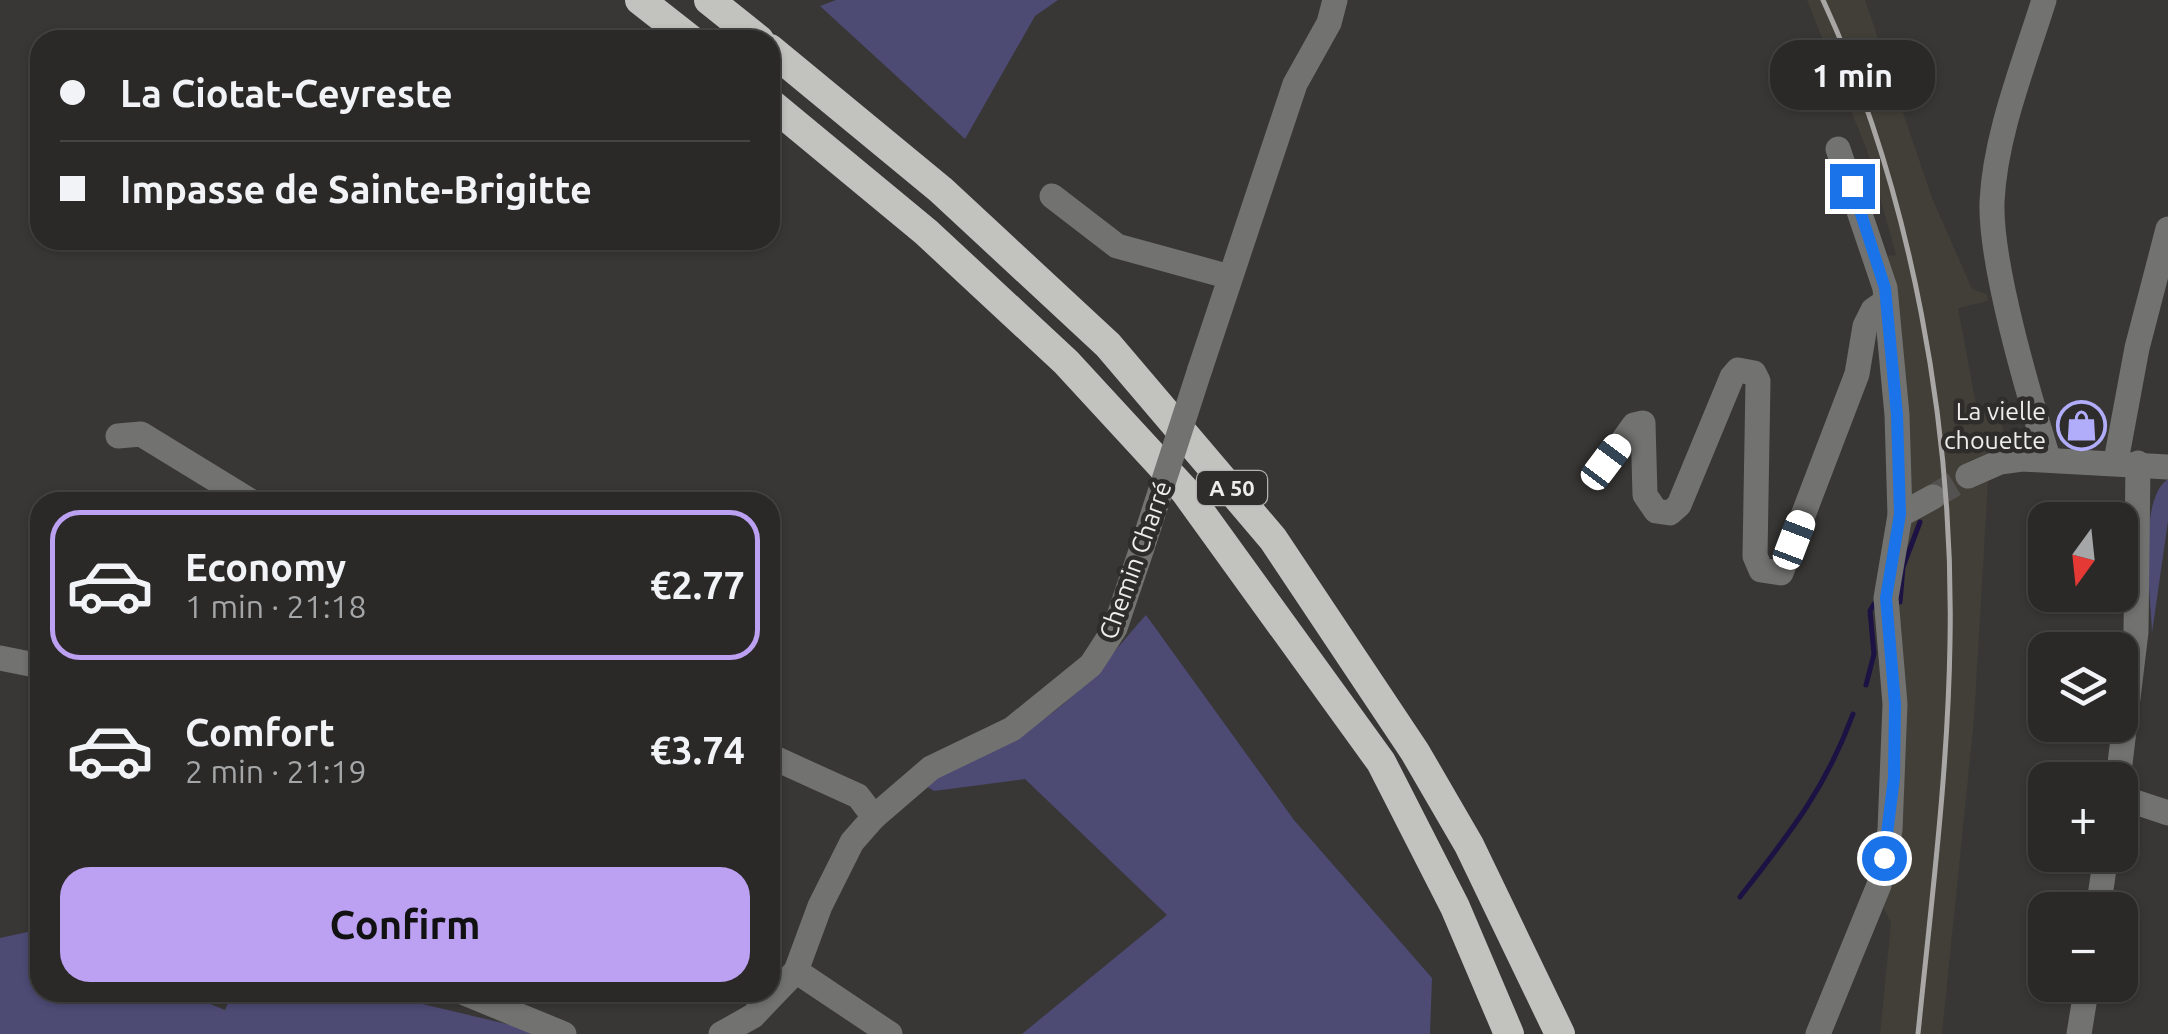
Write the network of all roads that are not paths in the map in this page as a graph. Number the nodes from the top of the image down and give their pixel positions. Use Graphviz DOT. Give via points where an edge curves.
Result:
graph roads {
  1 [pos="640,0"];
  2 [pos="708,0"];
  3 [pos="1335,0"];
  4 [pos="2044,0"];
  5 [pos="678,30"];
  6 [pos="746,30"];
  7 [pos="780,57"];
  8 [pos="780,111"];
  9 [pos="1838,149"];
  10 [pos="1052,196"];
  11 [pos="2168,229"];
  12 [pos="1230,277"];
  13 [pos="1886,301"];
  14 [pos="118,436"];
  15 [pos="2048,458"];
  16 [pos="2127,462"];
  17 [pos="2168,467"];
  18 [pos="1603,468"];
  19 [pos="1968,476"];
  20 [pos="236,492"];
  21 [pos="1934,497"];
  22 [pos="1900,514"];
  23 [pos="0,658"];
  24 [pos="30,664"];
  25 [pos="780,761"];
  26 [pos="2120,762"];
  27 [pos="2138,803"];
  28 [pos="2168,812"];
  29 [pos="874,817"];
  30 [pos="796,971"];
  31 [pos="780,987"];
  32 [pos="486,1002"];
  33 [pos="766,1002"];
  34 [pos="2084,1002"];
  35 [pos="564,1034"];
  36 [pos="721,1034"];
  37 [pos="890,1034"];
  38 [pos="1509,1034"];
  39 [pos="1560,1034"];
  40 [pos="1818,1034"];
  41 [pos="2079,1034"];
  1 -- 5 [label="highway"];
  2 -- 6 [label="highway"];
  3 -- 12 [label="street, Chemin Charré" via="1296,84"];
  4 -- 15 [label="street" via="1996,168 1992,216"];
  7 -- 39 [label="highway, A 50" via="941,190 1108,345 1262,526 1415,752 1469,845"];
  8 -- 38 [label="highway, A 50" via="926,232 1066,362 1185,491 1380,762 1455,907"];
  9 -- 13 [label="street"];
  10 -- 12 [label="street" via="1117,246"];
  11 -- 16 [label="street" via="2138,348"];
  12 -- 29 [label="street, Chemin Charré, bridge" via="1114,628 1091,665 1012,729 930,768"];
  13 -- 18 [label="street" via="1865,326 1857,374 1781,573 1768,574 1756,564 1754,373 1738,370 1732,377 1670,513 1656,511 1645,495 1642,423"];
  13 -- 22 [label="street"];
  14 -- 20 [label="street" via="141,434"];
  15 -- 16 [label="street"];
  15 -- 19 [label="street" via="2000,462"];
  16 -- 17 [label="street"];
  16 -- 26 [label="street" via="2136,632"];
  21 -- 22 [label="street"];
  22 -- 40 [label="street" via="1886,598 1895,704 1890,830 1879,885"];
  23 -- 24 [label="street"];
  25 -- 29 [label="street" via="858,796"];
  27 -- 28 [label="street"];
  29 -- 30 [label="street, Chemin Charré" via="852,842"];
  30 -- 31 [label="street, Chemin Charré"];
  30 -- 37 [label="street"];
  32 -- 35 [label="street"];
  33 -- 36 [label="street, Chemin Charré"];
  34 -- 41 [label="street"];
}
